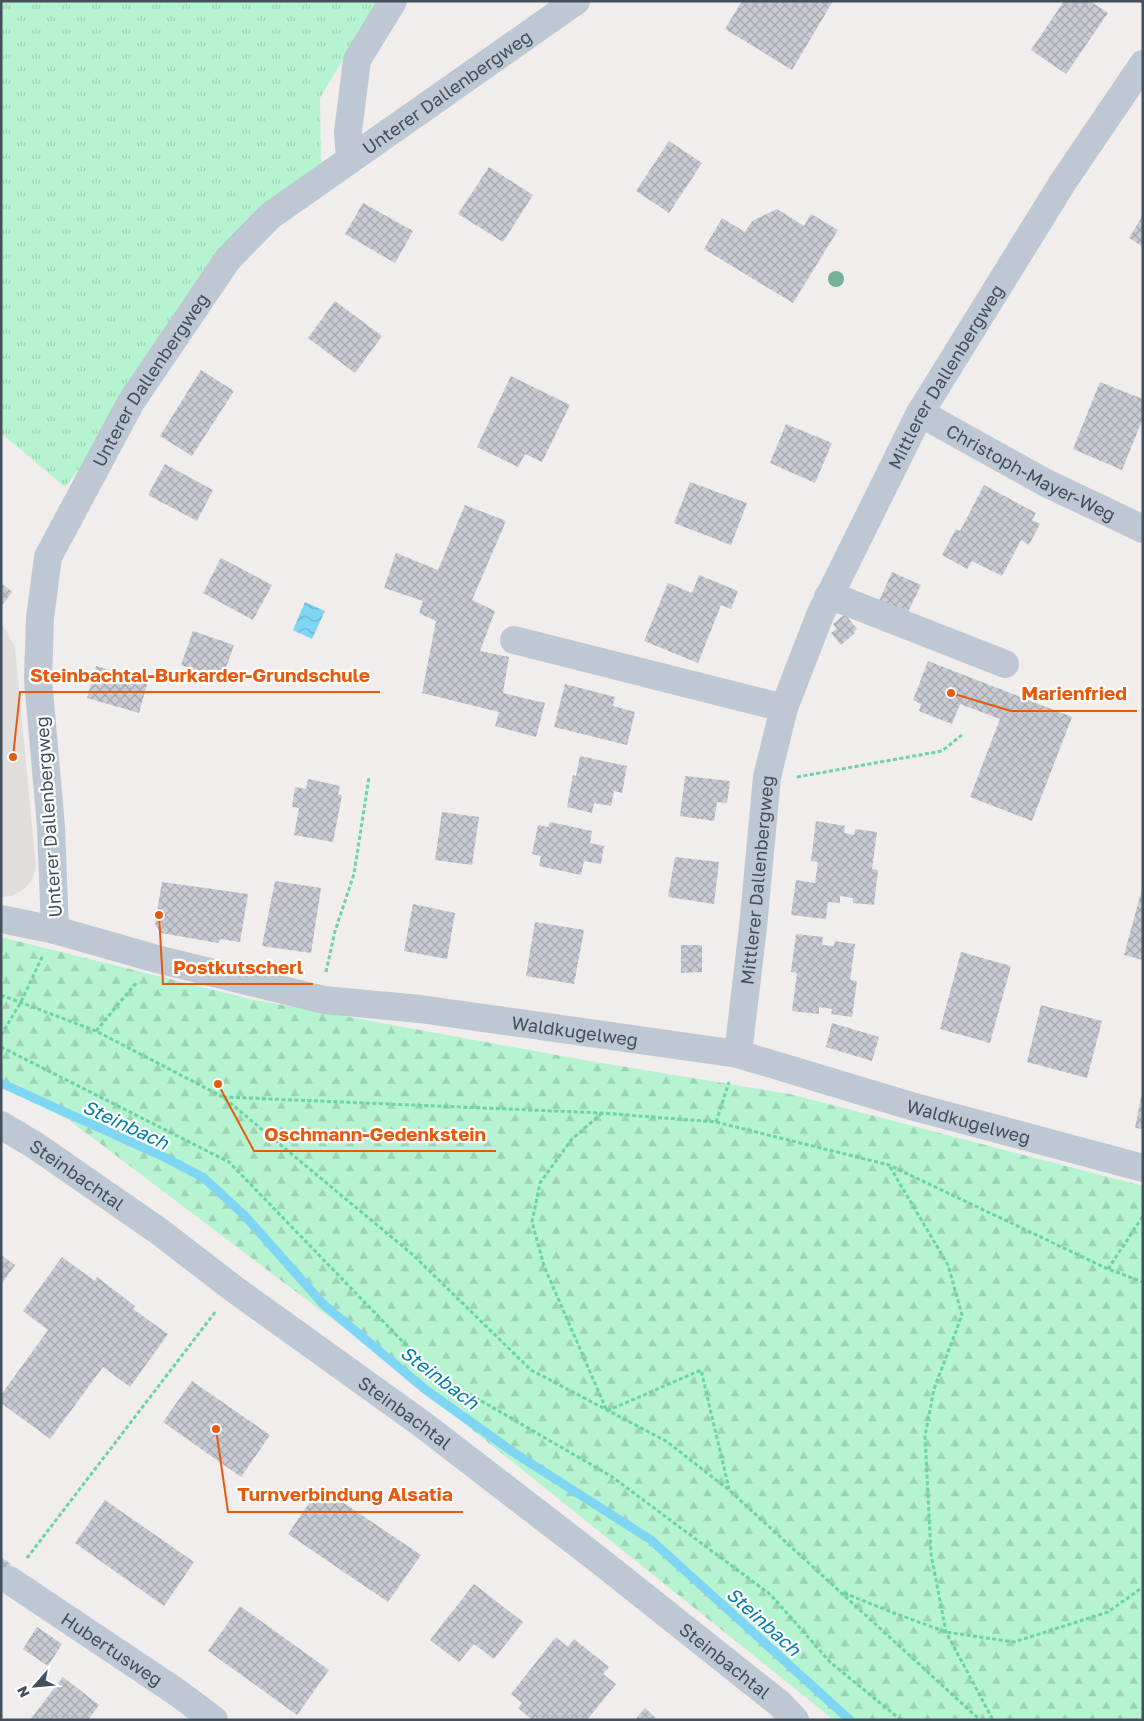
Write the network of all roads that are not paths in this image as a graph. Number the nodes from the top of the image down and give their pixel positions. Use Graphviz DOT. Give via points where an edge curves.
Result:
graph roads {
  1 [pos="393,1"];
  2 [pos="576,1"];
  3 [pos="1143,64"];
  4 [pos="350,160"];
  5 [pos="920,413"];
  6 [pos="1143,529"];
  7 [pos="828,597"];
  8 [pos="514,640"];
  9 [pos="1005,664"];
  10 [pos="784,708"];
  11 [pos="1,919"];
  12 [pos="55,930"];
  13 [pos="738,1054"];
  14 [pos="1,1124"];
  15 [pos="1143,1168"];
  16 [pos="9,1580"];
  17 [pos="214,1720"];
  18 [pos="795,1720"];
  1 -- 4 [label="street" via="357,60 348,132"];
  2 -- 4 [label="street, Unterer Dallenbergweg"];
  3 -- 5 [label="street, Mittlerer Dallenbergweg" via="1063,182"];
  4 -- 12 [label="street, Unterer Dallenbergweg" via="270,216 228,258 131,402 48,557 40,618 38,679 51,827"];
  5 -- 6 [label="street, Christoph-Mayer-Weg" via="1046,483"];
  5 -- 7 [label="street, Mittlerer Dallenbergweg"];
  7 -- 9 [label="street"];
  7 -- 10 [label="street, Mittlerer Dallenbergweg"];
  8 -- 10 [label="street"];
  10 -- 13 [label="street, Mittlerer Dallenbergweg" via="766,777"];
  11 -- 12 [label="street, Waldkugelweg"];
  12 -- 13 [label="street, Waldkugelweg" via="324,1000 420,1009"];
  13 -- 15 [label="street, Waldkugelweg" via="911,1106"];
  14 -- 18 [label="street, Steinbachtal" via="160,1232 430,1430 780,1704"];
  16 -- 17 [label="street, Hubertusweg"];
}
